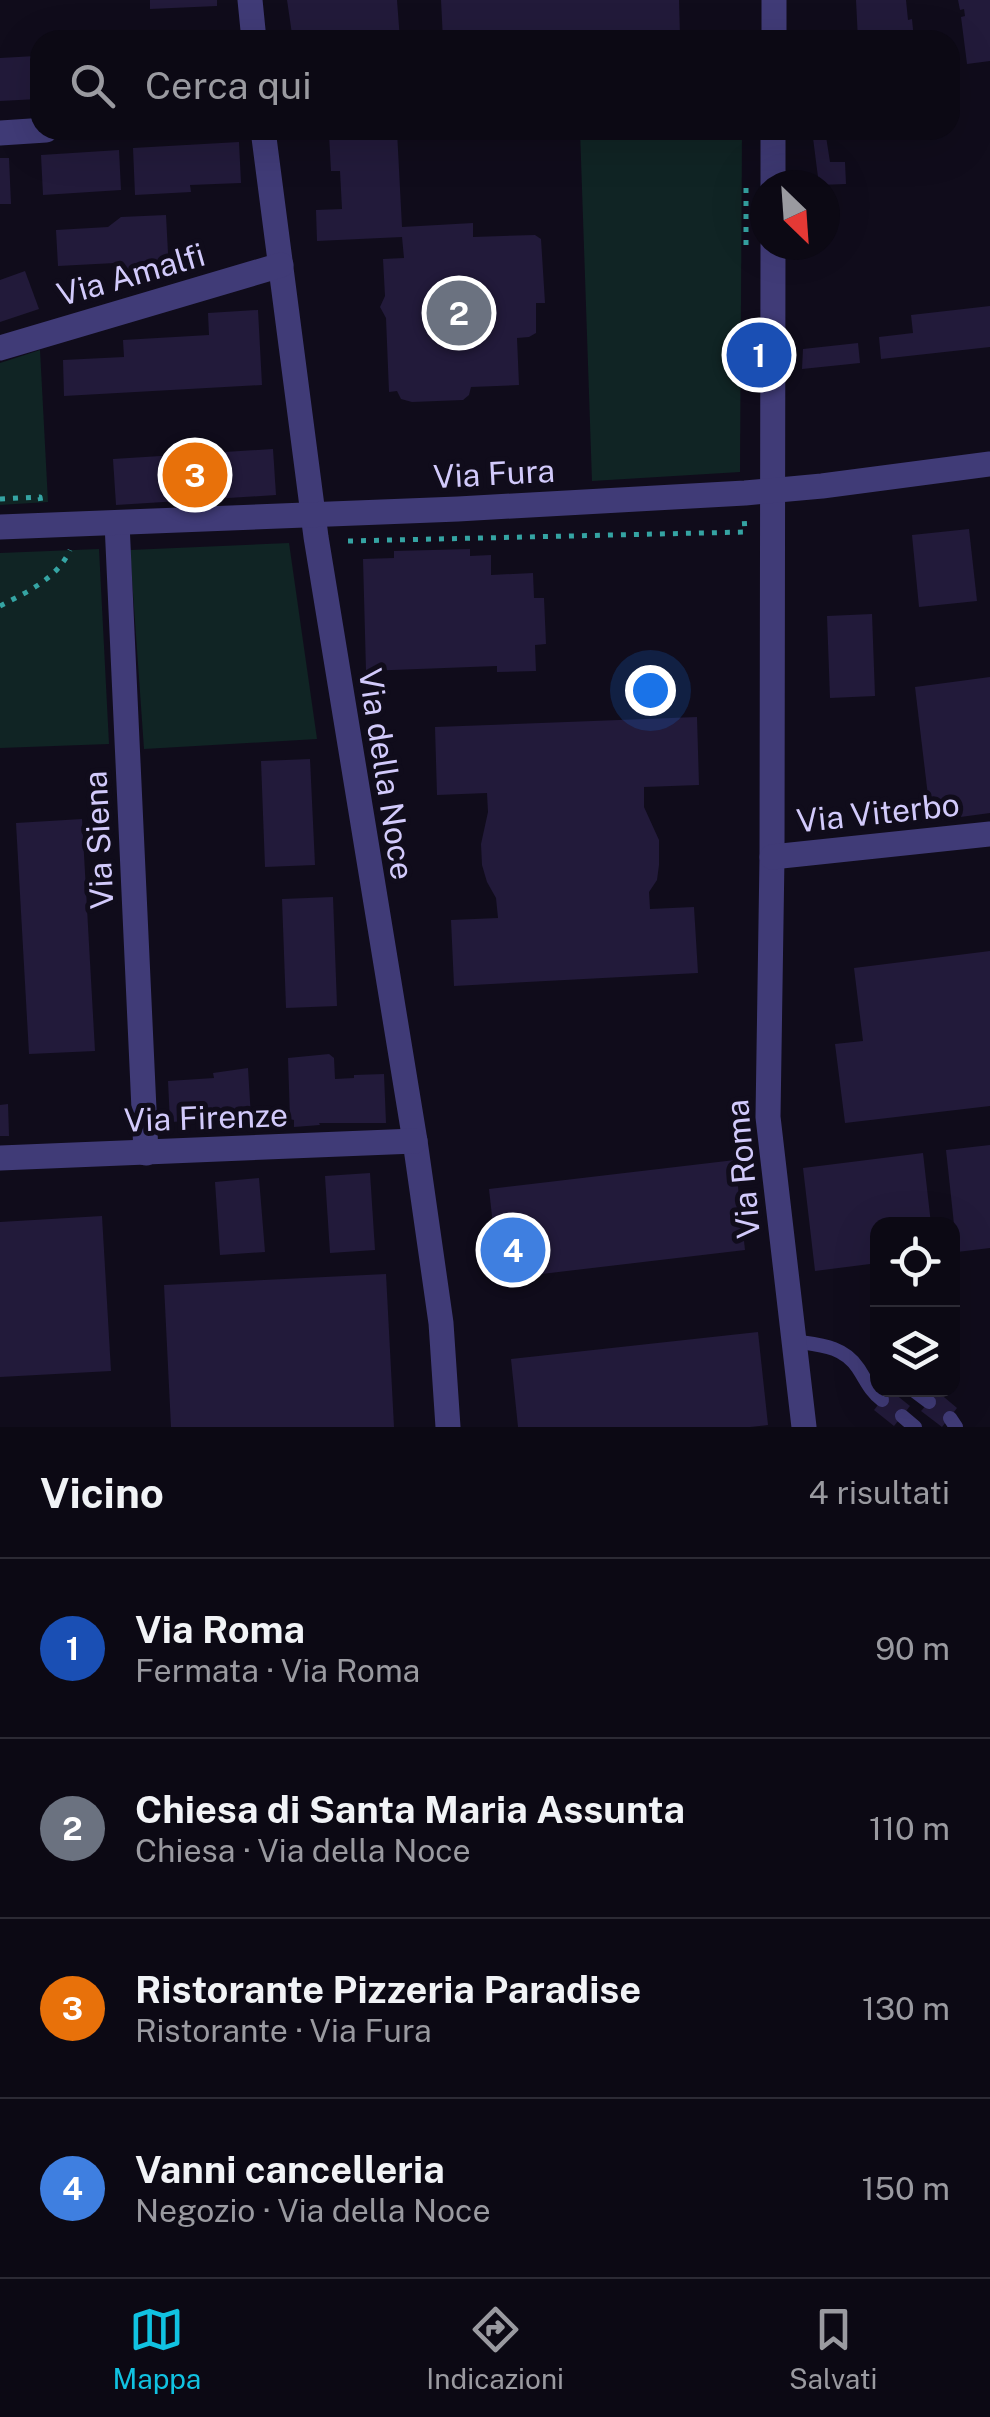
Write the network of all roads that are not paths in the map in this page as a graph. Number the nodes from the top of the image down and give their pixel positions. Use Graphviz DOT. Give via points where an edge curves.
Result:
graph roads {
  1 [pos="250,0"];
  2 [pos="774,0"];
  3 [pos="253,30"];
  4 [pos="774,30"];
  5 [pos="30,131"];
  6 [pos="0,132"];
  7 [pos="264,140"];
  8 [pos="774,140"];
  9 [pos="773,170"];
  10 [pos="773,260"];
  11 [pos="280,265"];
  12 [pos="0,348"];
  13 [pos="990,464"];
  14 [pos="772,491"];
  15 [pos="116,523"];
  16 [pos="314,526"];
  17 [pos="0,528"];
  18 [pos="990,834"];
  19 [pos="772,857"];
  20 [pos="415,1141"];
  21 [pos="146,1153"];
  22 [pos="0,1158"];
  23 [pos="793,1341"];
  24 [pos="855,1364"];
  25 [pos="870,1367"];
  26 [pos="922,1397"];
  27 [pos="882,1400"];
  28 [pos="929,1402"];
  29 [pos="902,1416"];
  30 [pos="448,1427"];
  31 [pos="804,1427"];
  32 [pos="915,1427"];
  1 -- 3 [label="street"];
  2 -- 4 [label="street"];
  5 -- 6 [label="street"];
  7 -- 11 [label="street, Via della Noce"];
  8 -- 9 [label="street"];
  10 -- 14 [label="street, Via Roma"];
  11 -- 12 [label="street, Via Amalfi"];
  11 -- 16 [label="street, Via della Noce"];
  13 -- 14 [label="street, Via Fura"];
  14 -- 16 [label="street, Via Fura"];
  14 -- 19 [label="street, Via Roma"];
  15 -- 16 [label="street, Via Fura"];
  15 -- 17 [label="street, Via Fura"];
  15 -- 21 [label="street, Via Siena"];
  16 -- 20 [label="street, Via della Noce"];
  18 -- 19 [label="street, Via Viterbo"];
  19 -- 23 [label="street, Via Roma" via="768,1117"];
  20 -- 21 [label="street, Via Firenze"];
  20 -- 30 [label="street, Via della Noce"];
  21 -- 22 [label="street, Via Firenze"];
  23 -- 24 [label="lane" via="836,1348"];
  23 -- 31 [label="street, Via Roma"];
  24 -- 25 [label="lane"];
  24 -- 27 [label="lane"];
  26 -- 28 [label="lane"];
  29 -- 32 [label="lane"];
}
